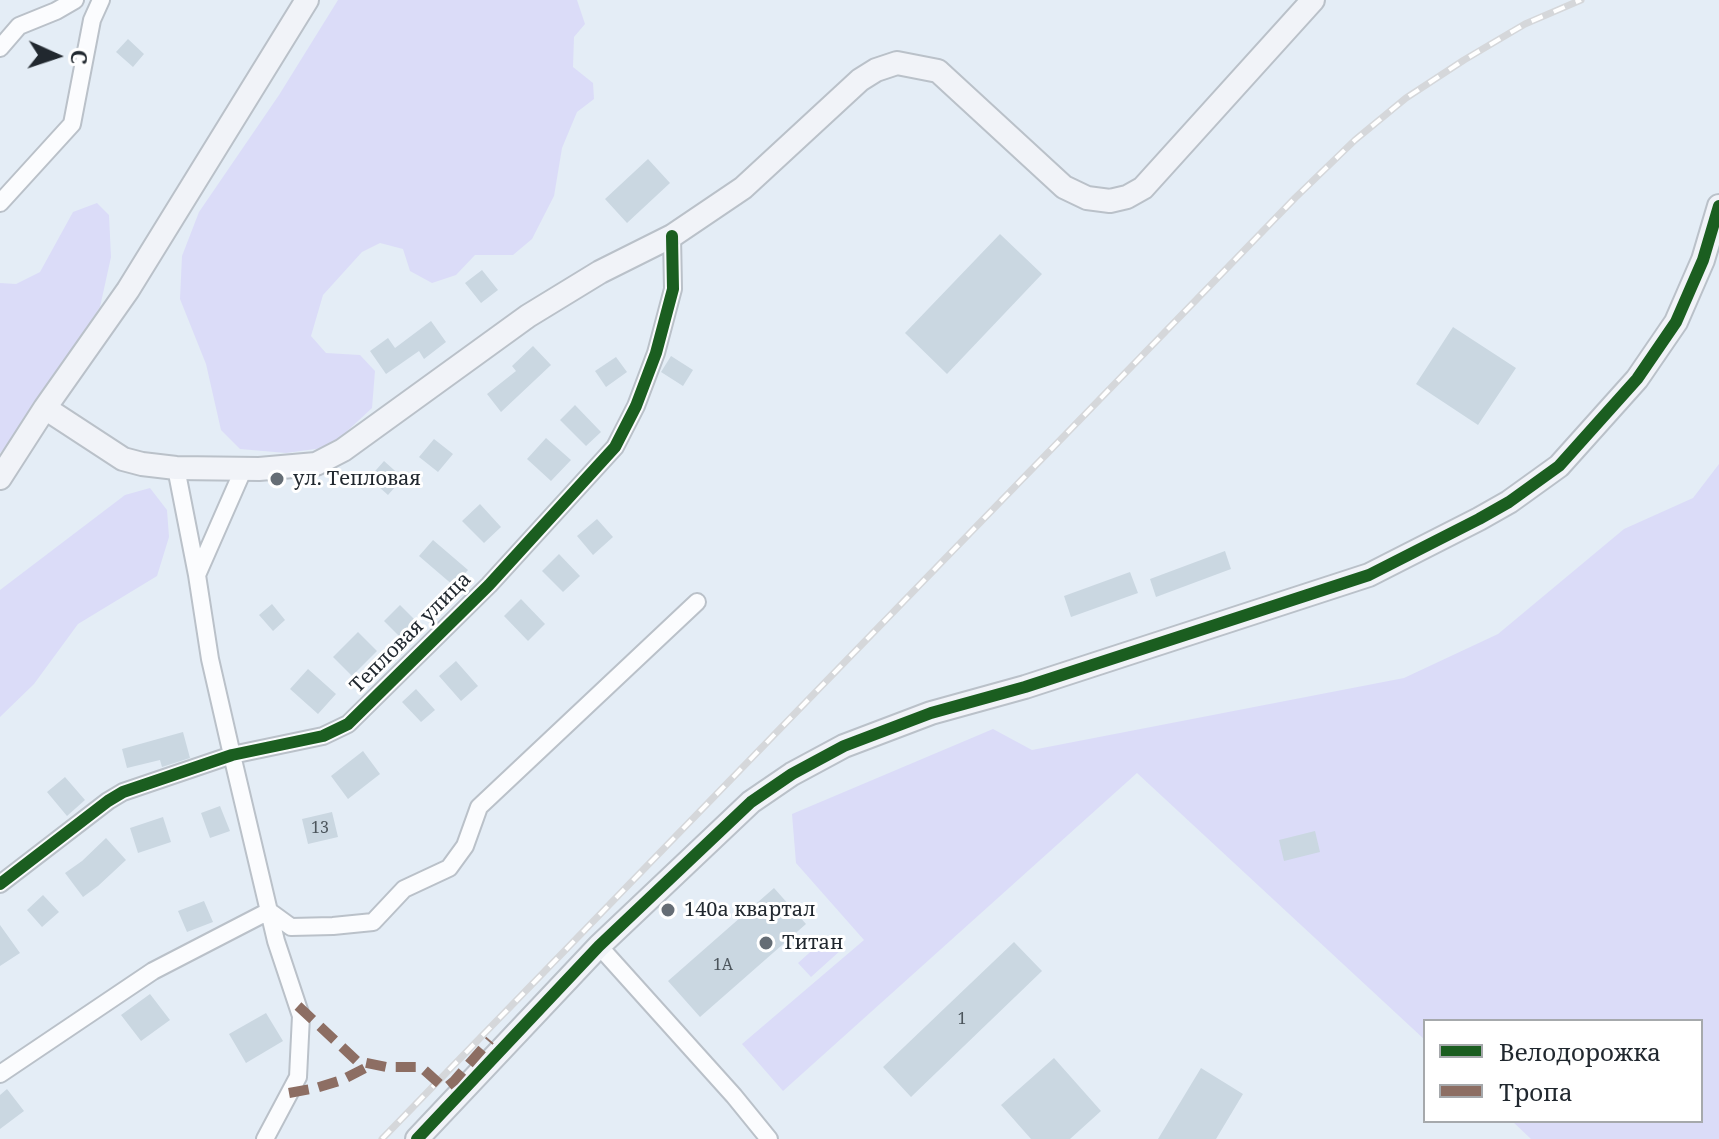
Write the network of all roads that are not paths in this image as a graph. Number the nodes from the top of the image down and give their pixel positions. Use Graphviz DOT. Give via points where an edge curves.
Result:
graph roads {
  1 [pos="77,0"];
  2 [pos="101,0"];
  3 [pos="307,0"];
  4 [pos="1313,0"];
  5 [pos="92,20"];
  6 [pos="0,48"];
  7 [pos="0,203"];
  8 [pos="1719,206"];
  9 [pos="672,236"];
  10 [pos="45,408"];
  11 [pos="176,468"];
  12 [pos="244,468"];
  13 [pos="0,478"];
  14 [pos="197,575"];
  15 [pos="697,602"];
  16 [pos="232,755"];
  17 [pos="0,884"];
  18 [pos="269,911"];
  19 [pos="599,946"];
  20 [pos="0,1074"];
  21 [pos="265,1139"];
  22 [pos="417,1139"];
  23 [pos="769,1139"];
  1 -- 5 [label="street"];
  1 -- 6 [label="street" via="19,26"];
  2 -- 5 [label="street"];
  3 -- 10 [label="street" via="128,290"];
  4 -- 9 [label="street" via="1143,188 1127,197 1087,198 1064,187 938,71 897,63 860,80 743,188"];
  5 -- 7 [label="street" via="72,124"];
  8 -- 19 [label="street" via="1676,322 1637,379 1559,466 1509,502 1369,575 931,713 844,746 751,802"];
  9 -- 12 [label="street" via="528,316 343,450 316,464"];
  9 -- 16 [label="street, Тепловая улица" via="673,289 656,353 615,447 489,585 348,724 323,736"];
  10 -- 11 [label="street" via="123,459"];
  10 -- 13 [label="street"];
  11 -- 12 [label="street"];
  11 -- 14 [label="street"];
  12 -- 14 [label="street"];
  14 -- 16 [label="street"];
  15 -- 18 [label="street" via="479,807 465,846 449,868 404,889 373,922 291,927"];
  16 -- 17 [label="street, Тепловая улица" via="123,792"];
  16 -- 18 [label="street"];
  18 -- 20 [label="street" via="153,971"];
  18 -- 21 [label="street" via="301,1016 298,1077"];
  19 -- 22 [label="street"];
  19 -- 23 [label="street"];
}
